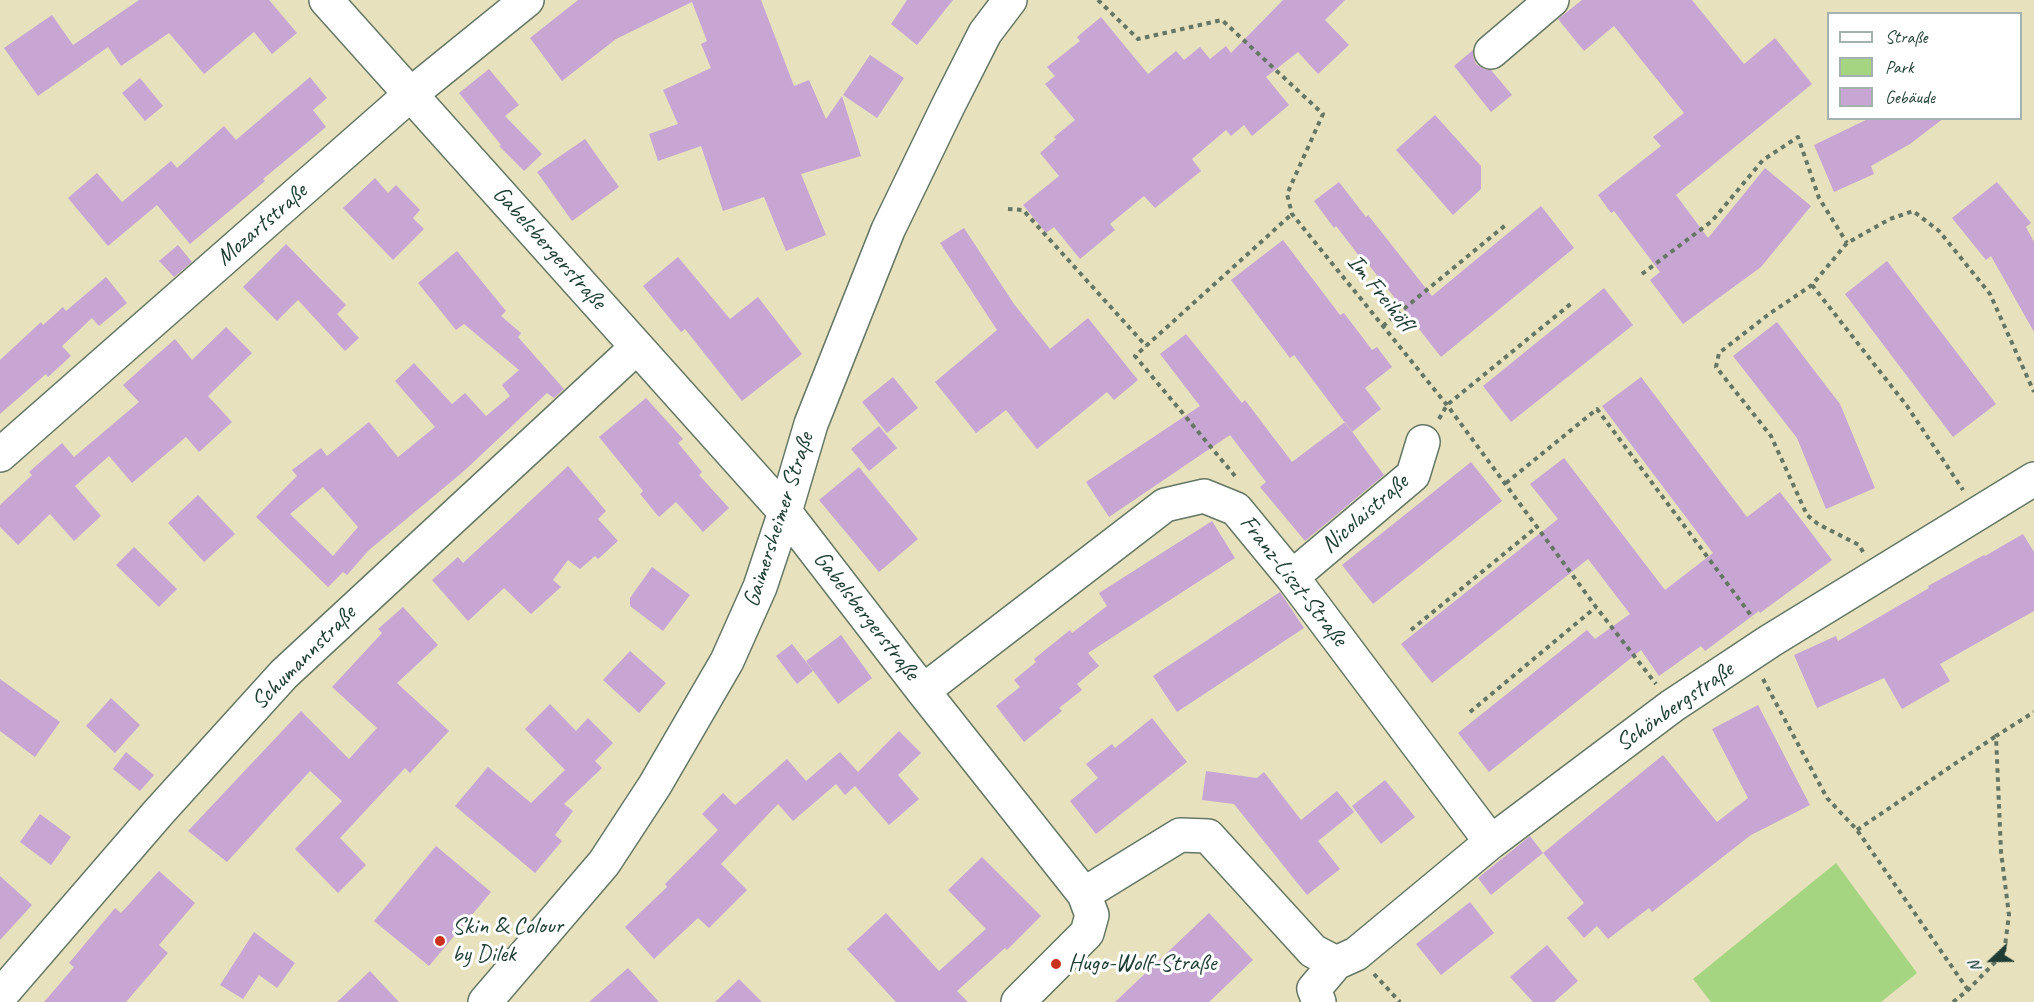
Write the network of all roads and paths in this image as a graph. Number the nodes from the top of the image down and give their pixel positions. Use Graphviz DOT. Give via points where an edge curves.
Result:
graph roads {
  1 [pos="326,0"];
  2 [pos="527,0"];
  3 [pos="1010,0"];
  4 [pos="1098,0"];
  5 [pos="1552,0"];
  6 [pos="1491,52"];
  7 [pos="411,94"];
  8 [pos="1008,209"];
  9 [pos="1292,214"];
  10 [pos="1508,223"];
  11 [pos="1848,243"];
  12 [pos="1642,274"];
  13 [pos="1812,285"];
  14 [pos="1574,302"];
  15 [pos="1383,326"];
  16 [pos="1146,346"];
  17 [pos="637,347"];
  18 [pos="2034,392"];
  19 [pos="1448,405"];
  20 [pos="1423,442"];
  21 [pos="0,455"];
  22 [pos="2034,479"];
  23 [pos="1506,483"];
  24 [pos="1236,509"];
  25 [pos="785,512"];
  26 [pos="1979,514"];
  27 [pos="1538,526"];
  28 [pos="1878,575"];
  29 [pos="1292,577"];
  30 [pos="1596,607"];
  31 [pos="1411,630"];
  32 [pos="1760,647"];
  33 [pos="923,691"];
  34 [pos="1672,706"];
  35 [pos="1470,712"];
  36 [pos="2034,712"];
  37 [pos="1996,736"];
  38 [pos="1857,830"];
  39 [pos="1491,842"];
  40 [pos="1084,894"];
  41 [pos="1346,958"];
  42 [pos="1968,990"];
  43 [pos="0,996"];
  44 [pos="484,1002"];
  45 [pos="1018,1002"];
  46 [pos="1319,1002"];
  47 [pos="1400,1002"];
  48 [pos="1953,1002"];
  1 -- 7 [label="street, Gabelsbergerstraße"];
  2 -- 7 [label="street, Mozartstraße"];
  3 -- 25 [label="street, Gaimersheimer Straße" via="986,33 888,230 811,424"];
  4 -- 9 [label="path" via="1138,39 1222,20 1323,114 1287,194"];
  5 -- 6 [label="street"];
  7 -- 17 [label="street, Gabelsbergerstraße"];
  7 -- 21 [label="street, Mozartstraße"];
  8 -- 16 [label="path" via="1023,210"];
  9 -- 15 [label="path, Im Freihöfl"];
  9 -- 16 [label="path"];
  10 -- 15 [label="path"];
  11 -- 12 [label="path" via="1819,198 1798,137 1763,160 1712,221"];
  11 -- 13 [label="path"];
  11 -- 18 [label="path" via="1913,211 1939,231 1990,294"];
  13 -- 26 [label="path" via="1907,406"];
  13 -- 28 [label="path" via="1719,353 1716,367 1771,436 1807,515 1859,545"];
  14 -- 19 [label="path"];
  15 -- 19 [label="path, Im Freihöfl"];
  16 -- 24 [label="path" via="1135,356 1244,486"];
  17 -- 25 [label="street, Gabelsbergerstraße"];
  17 -- 43 [label="street, Schumannstraße" via="284,674"];
  19 -- 20 [label="path"];
  19 -- 23 [label="path, Im Freihöfl"];
  20 -- 29 [label="street, Nicolaistraße" via="1413,475"];
  22 -- 26 [label="street, Schönbergstraße"];
  23 -- 27 [label="path, Im Freihöfl"];
  23 -- 32 [label="path" via="1597,409"];
  24 -- 29 [label="street, Franz-Liszt-Straße"];
  24 -- 33 [label="street, Franz-Liszt-Straße" via="1204,496 1165,505"];
  25 -- 33 [label="street, Gabelsbergerstraße"];
  25 -- 44 [label="street, Gaimersheimer Straße" via="760,587 727,661 655,785 604,863"];
  26 -- 28 [label="street, Schönbergstraße"];
  27 -- 30 [label="path, Im Freihöfl"];
  27 -- 31 [label="path"];
  28 -- 32 [label="street, Schönbergstraße"];
  29 -- 39 [label="street, Franz-Liszt-Straße"];
  30 -- 34 [label="path, Im Freihöfl"];
  30 -- 35 [label="path"];
  32 -- 34 [label="street, Schönbergstraße"];
  32 -- 38 [label="path" via="1827,798"];
  33 -- 40 [label="street, Gabelsbergerstraße"];
  34 -- 39 [label="street, Schönbergstraße"];
  36 -- 37 [label="path"];
  37 -- 38 [label="path"];
  37 -- 42 [label="path" via="2001,852 2009,915 2004,953"];
  38 -- 42 [label="path"];
  39 -- 41 [label="street, Schönbergstraße"];
  40 -- 41 [label="street" via="1180,835 1208,836 1313,951"];
  40 -- 45 [label="street" via="1092,915 1087,933"];
  41 -- 46 [label="street, Schönbergstraße" via="1314,989"];
  41 -- 47 [label="path"];
  42 -- 48 [label="path"];
}
